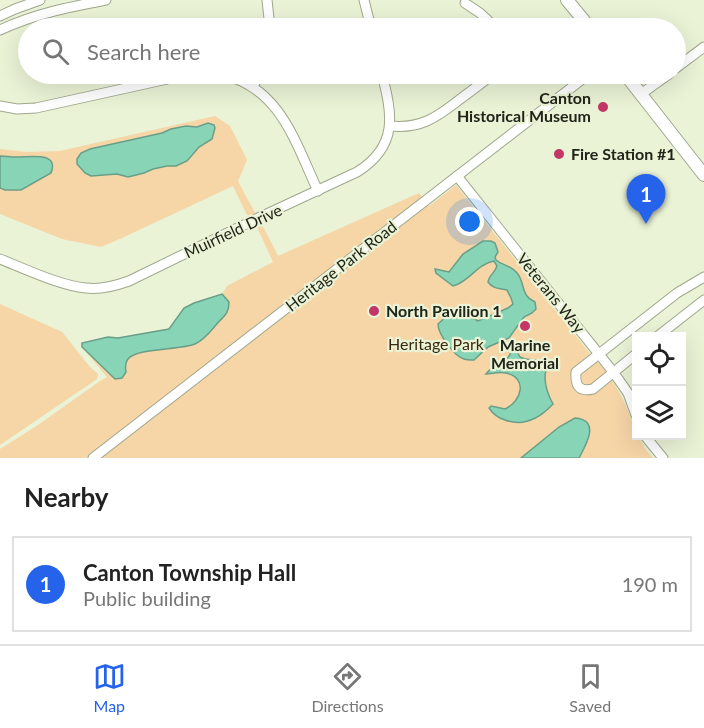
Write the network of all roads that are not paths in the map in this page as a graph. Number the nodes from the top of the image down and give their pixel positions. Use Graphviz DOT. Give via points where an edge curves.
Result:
graph roads {
  1 [pos="40,0"];
  2 [pos="106,0"];
  3 [pos="267,0"];
  4 [pos="364,0"];
  5 [pos="567,0"];
  6 [pos="92,1"];
  7 [pos="465,3"];
  8 [pos="15,9"];
  9 [pos="0,16"];
  10 [pos="19,18"];
  11 [pos="29,18"];
  12 [pos="269,18"];
  13 [pos="368,18"];
  14 [pos="485,18"];
  15 [pos="582,18"];
  16 [pos="18,22"];
  17 [pos="0,30"];
  18 [pos="704,47"];
  19 [pos="686,60"];
  20 [pos="145,84"];
  21 [pos="248,84"];
  22 [pos="384,84"];
  23 [pos="480,84"];
  24 [pos="576,84"];
  25 [pos="633,84"];
  26 [pos="655,84"];
  27 [pos="252,86"];
  28 [pos="641,94"];
  29 [pos="0,106"];
  30 [pos="390,126"];
  31 [pos="704,175"];
  32 [pos="457,176"];
  33 [pos="318,191"];
  34 [pos="0,259"];
  35 [pos="704,277"];
  36 [pos="704,300"];
  37 [pos="663,332"];
  38 [pos="600,354"];
  39 [pos="632,357"];
  40 [pos="614,373"];
  41 [pos="632,404"];
  42 [pos="649,440"];
  43 [pos="93,458"];
  44 [pos="663,458"];
  1 -- 8 [label="street"];
  2 -- 6 [label="street"];
  3 -- 12 [label="street"];
  4 -- 13 [label="street"];
  5 -- 15 [label="main road"];
  6 -- 11 [label="street"];
  7 -- 14 [label="street"];
  8 -- 9 [label="street"];
  8 -- 10 [label="street"];
  16 -- 17 [label="street"];
  18 -- 19 [label="street"];
  20 -- 29 [label="street" via="36,108"];
  21 -- 27 [label="street"];
  22 -- 30 [label="street, Muirfield Drive"];
  23 -- 30 [label="street" via="431,120"];
  24 -- 32 [label="street, Heritage Park Road"];
  25 -- 28 [label="main road"];
  26 -- 28 [label="street"];
  27 -- 33 [label="street" via="280,114"];
  28 -- 31 [label="main road"];
  30 -- 33 [label="street, Muirfield Drive" via="383,147 370,164"];
  32 -- 38 [label="street, Veterans Way"];
  32 -- 43 [label="street, Heritage Park Road"];
  33 -- 34 [label="street, Muirfield Drive" via="117,285 76,287"];
  35 -- 38 [label="street" via="677,292"];
  36 -- 37 [label="street"];
  38 -- 40 [label="street, Veterans Way"];
  38 -- 40 [label="street" via="576,372 580,388 593,389"];
  39 -- 40 [label="street"];
  40 -- 41 [label="street, Veterans Way"];
  42 -- 44 [label="street"];
}
